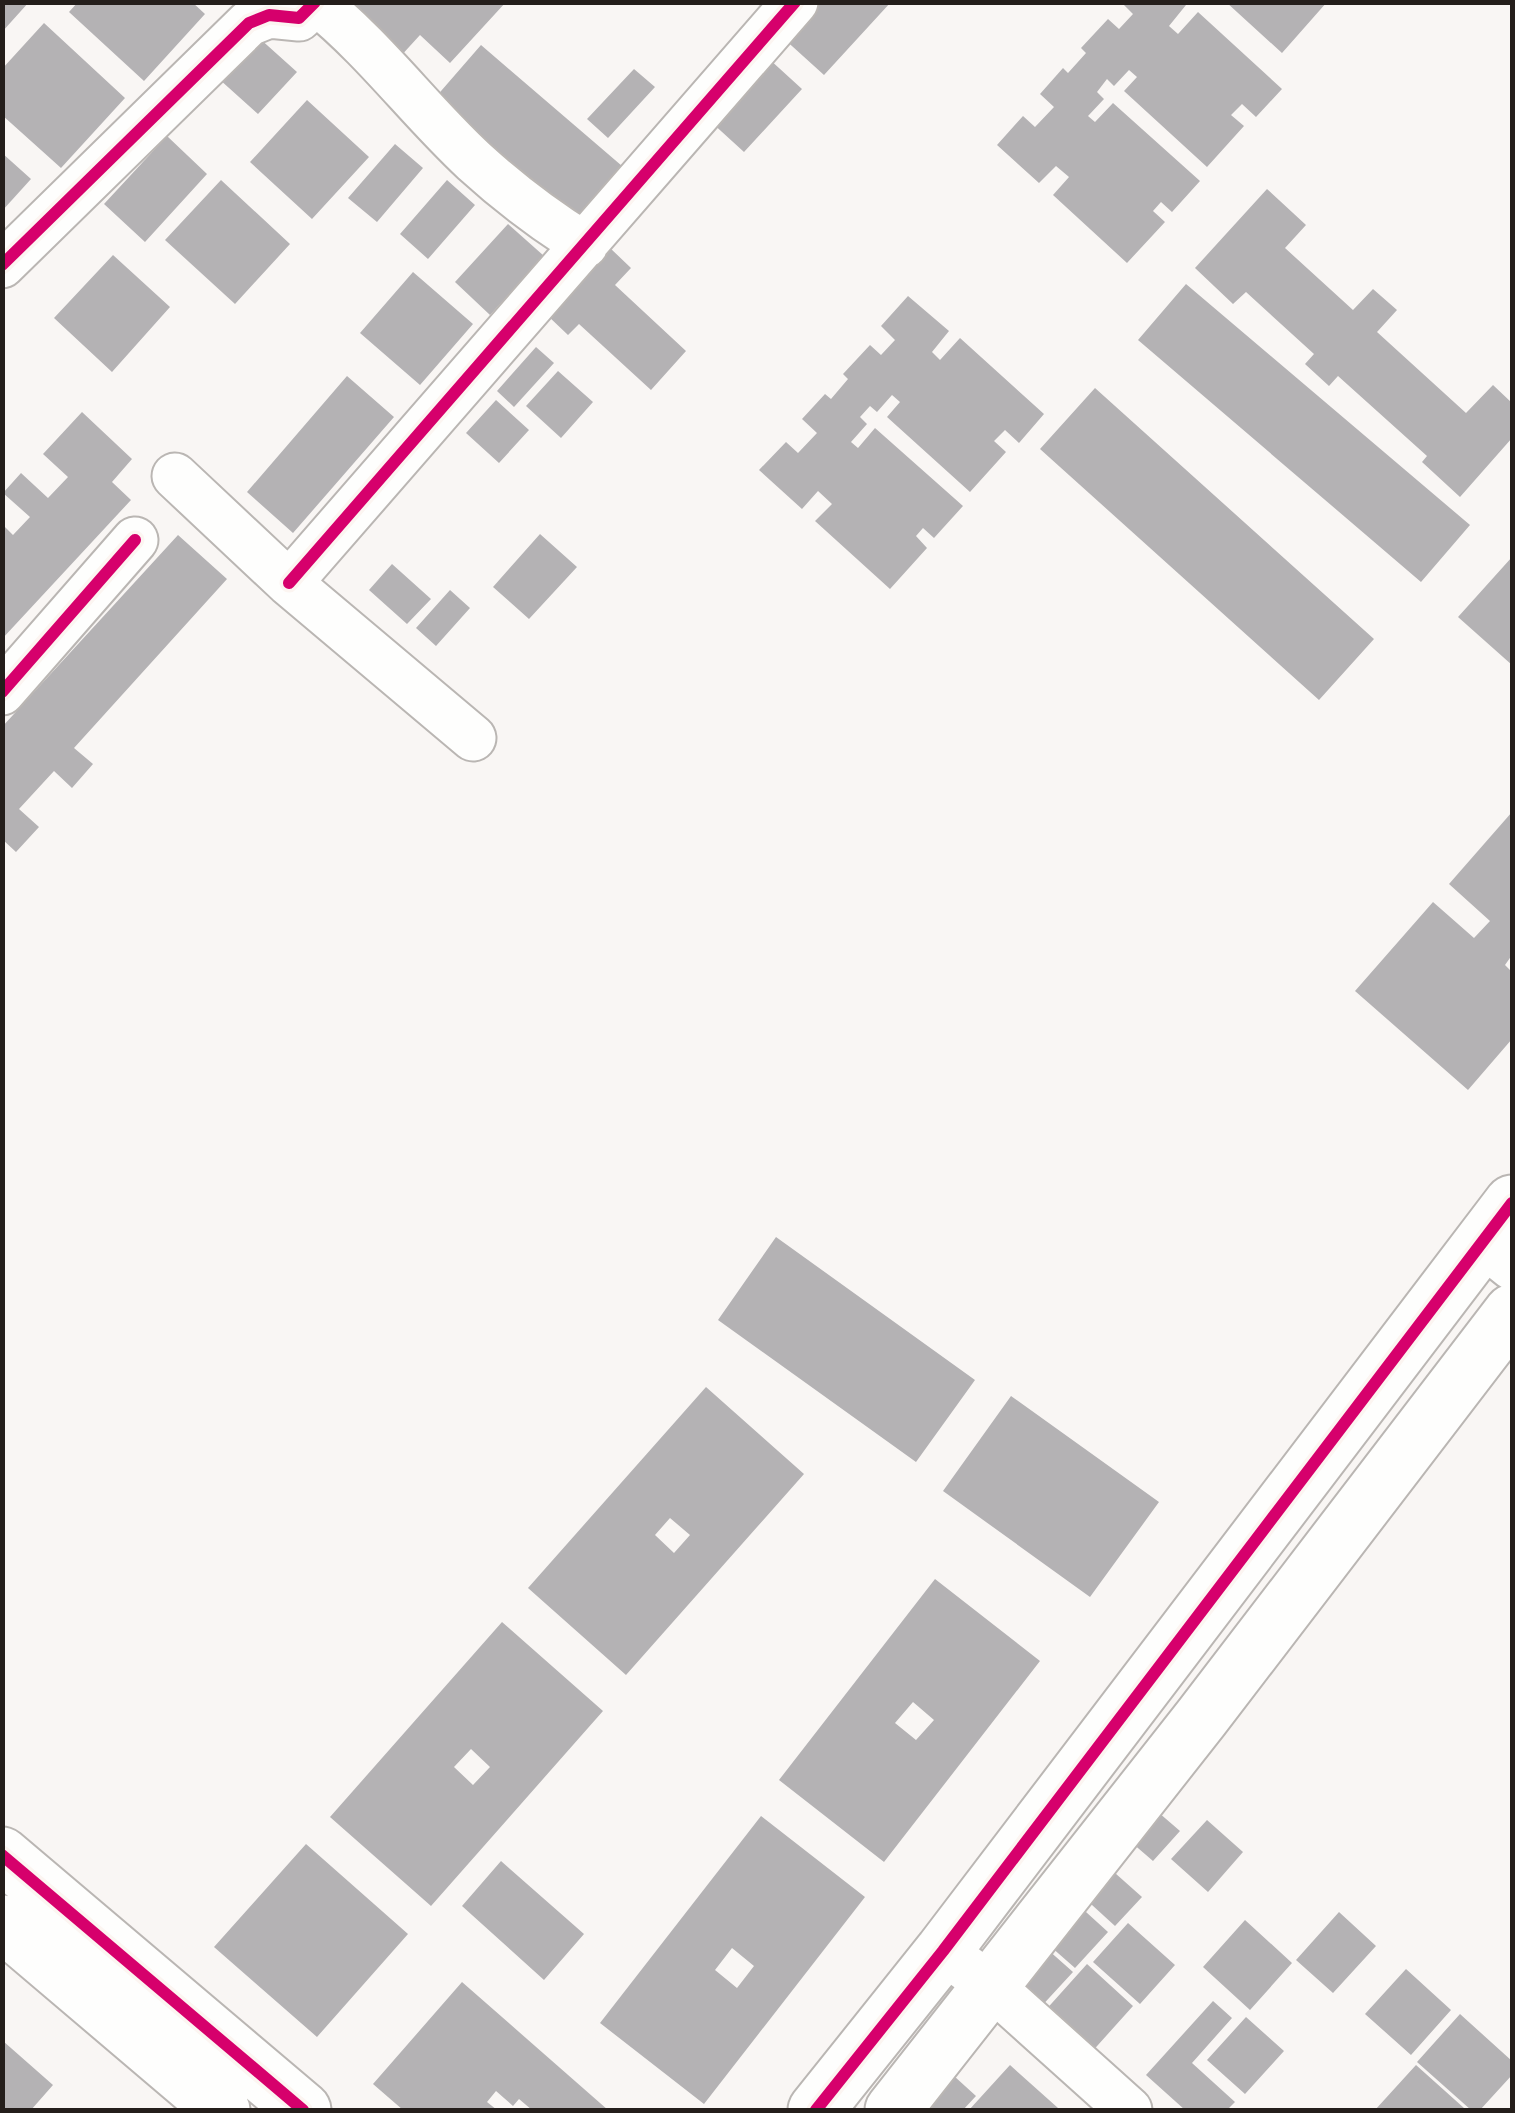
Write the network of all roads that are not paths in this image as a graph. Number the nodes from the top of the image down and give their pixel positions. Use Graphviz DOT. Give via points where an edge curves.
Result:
graph roads {
  1 [pos="316,2"];
  2 [pos="796,2"];
  3 [pos="585,245"];
  4 [pos="2,265"];
  5 [pos="175,476"];
  6 [pos="135,540"];
  7 [pos="289,584"];
  8 [pos="2,692"];
  9 [pos="473,738"];
  10 [pos="1502,1237"];
  11 [pos="1512,1312"];
  12 [pos="2,1855"];
  13 [pos="2,1923"];
  14 [pos="944,1951"];
  15 [pos="990,1986"];
  16 [pos="222,2110"];
  17 [pos="303,2110"];
  18 [pos="816,2110"];
  19 [pos="893,2110"];
  20 [pos="1129,2110"];
  1 -- 3 [label="street" via="474,162"];
  1 -- 4 [label="street" via="300,18 269,15 249,23"];
  2 -- 3 [label="street"];
  3 -- 7 [label="street"];
  5 -- 7 [label="street"];
  6 -- 8 [label="street"];
  7 -- 9 [label="street"];
  10 -- 14 [label="street"];
  11 -- 15 [label="street"];
  12 -- 17 [label="street"];
  13 -- 16 [label="street"];
  14 -- 15 [label="street"];
  14 -- 18 [label="street"];
  15 -- 19 [label="street"];
  15 -- 20 [label="street"];
}
